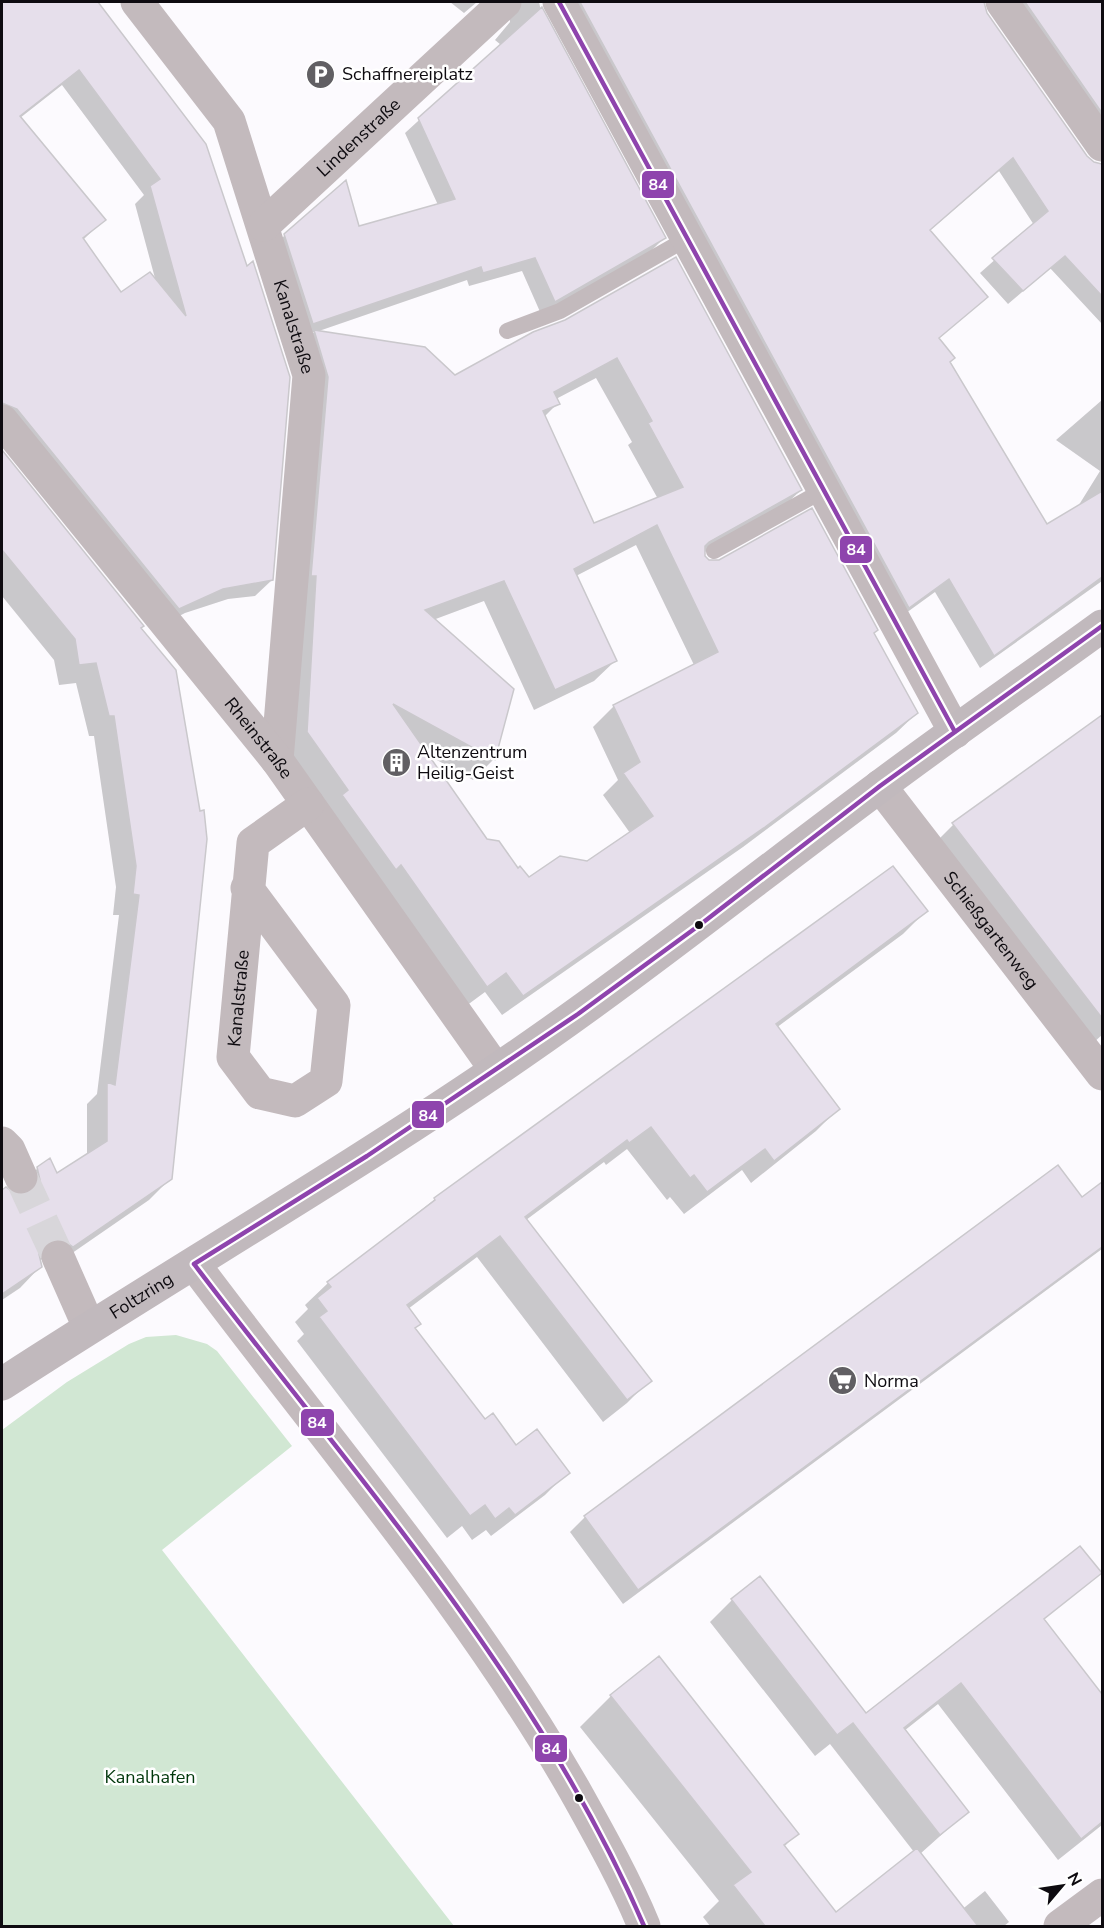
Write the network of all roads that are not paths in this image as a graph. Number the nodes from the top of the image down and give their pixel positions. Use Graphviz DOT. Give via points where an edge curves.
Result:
graph roads {
  1 [pos="137,2"];
  2 [pos="505,2"];
  3 [pos="560,2"];
  4 [pos="1002,2"];
  5 [pos="1102,145"];
  6 [pos="264,225"];
  7 [pos="688,238"];
  8 [pos="507,332"];
  9 [pos="2,421"];
  10 [pos="824,490"];
  11 [pos="714,551"];
  12 [pos="1102,626"];
  13 [pos="955,732"];
  14 [pos="278,760"];
  15 [pos="880,786"];
  16 [pos="308,804"];
  17 [pos="247,888"];
  18 [pos="496,1070"];
  19 [pos="1102,1074"];
  20 [pos="2,1143"];
  21 [pos="21,1177"];
  22 [pos="58,1257"];
  23 [pos="194,1264"];
  24 [pos="89,1327"];
  25 [pos="2,1384"];
  26 [pos="1102,1895"];
  27 [pos="644,1926"];
  28 [pos="1060,1926"];
  1 -- 6 [label="street, Kanalstraße" via="229,121"];
  2 -- 6 [label="street, Lindenstraße"];
  3 -- 7 [label="street"];
  4 -- 5 [label="street"];
  6 -- 14 [label="street, Kanalstraße" via="309,375"];
  7 -- 8 [label="lane" via="560,311"];
  7 -- 10 [label="street"];
  9 -- 14 [label="street, Rheinstraße"];
  10 -- 11 [label="lane"];
  10 -- 13 [label="street"];
  12 -- 13 [label="street, Foltzring"];
  13 -- 15 [label="street, Foltzring"];
  14 -- 16 [label="street, Rheinstraße"];
  15 -- 18 [label="street, Foltzring" via="701,924"];
  15 -- 19 [label="street, Schießgartenweg"];
  16 -- 17 [label="street, Kanalstraße" via="253,843"];
  16 -- 18 [label="street, Rheinstraße"];
  17 -- 17 [label="street, Kanalstraße" via="233,1057 260,1094 295,1101 326,1081 334,1005"];
  18 -- 23 [label="street, Foltzring"];
  20 -- 21 [label="street"];
  22 -- 24 [label="street"];
  23 -- 24 [label="street, Foltzring"];
  23 -- 27 [label="street" via="478,1636 548,1744"];
  24 -- 25 [label="street, Foltzring"];
  26 -- 28 [label="street"];
}
